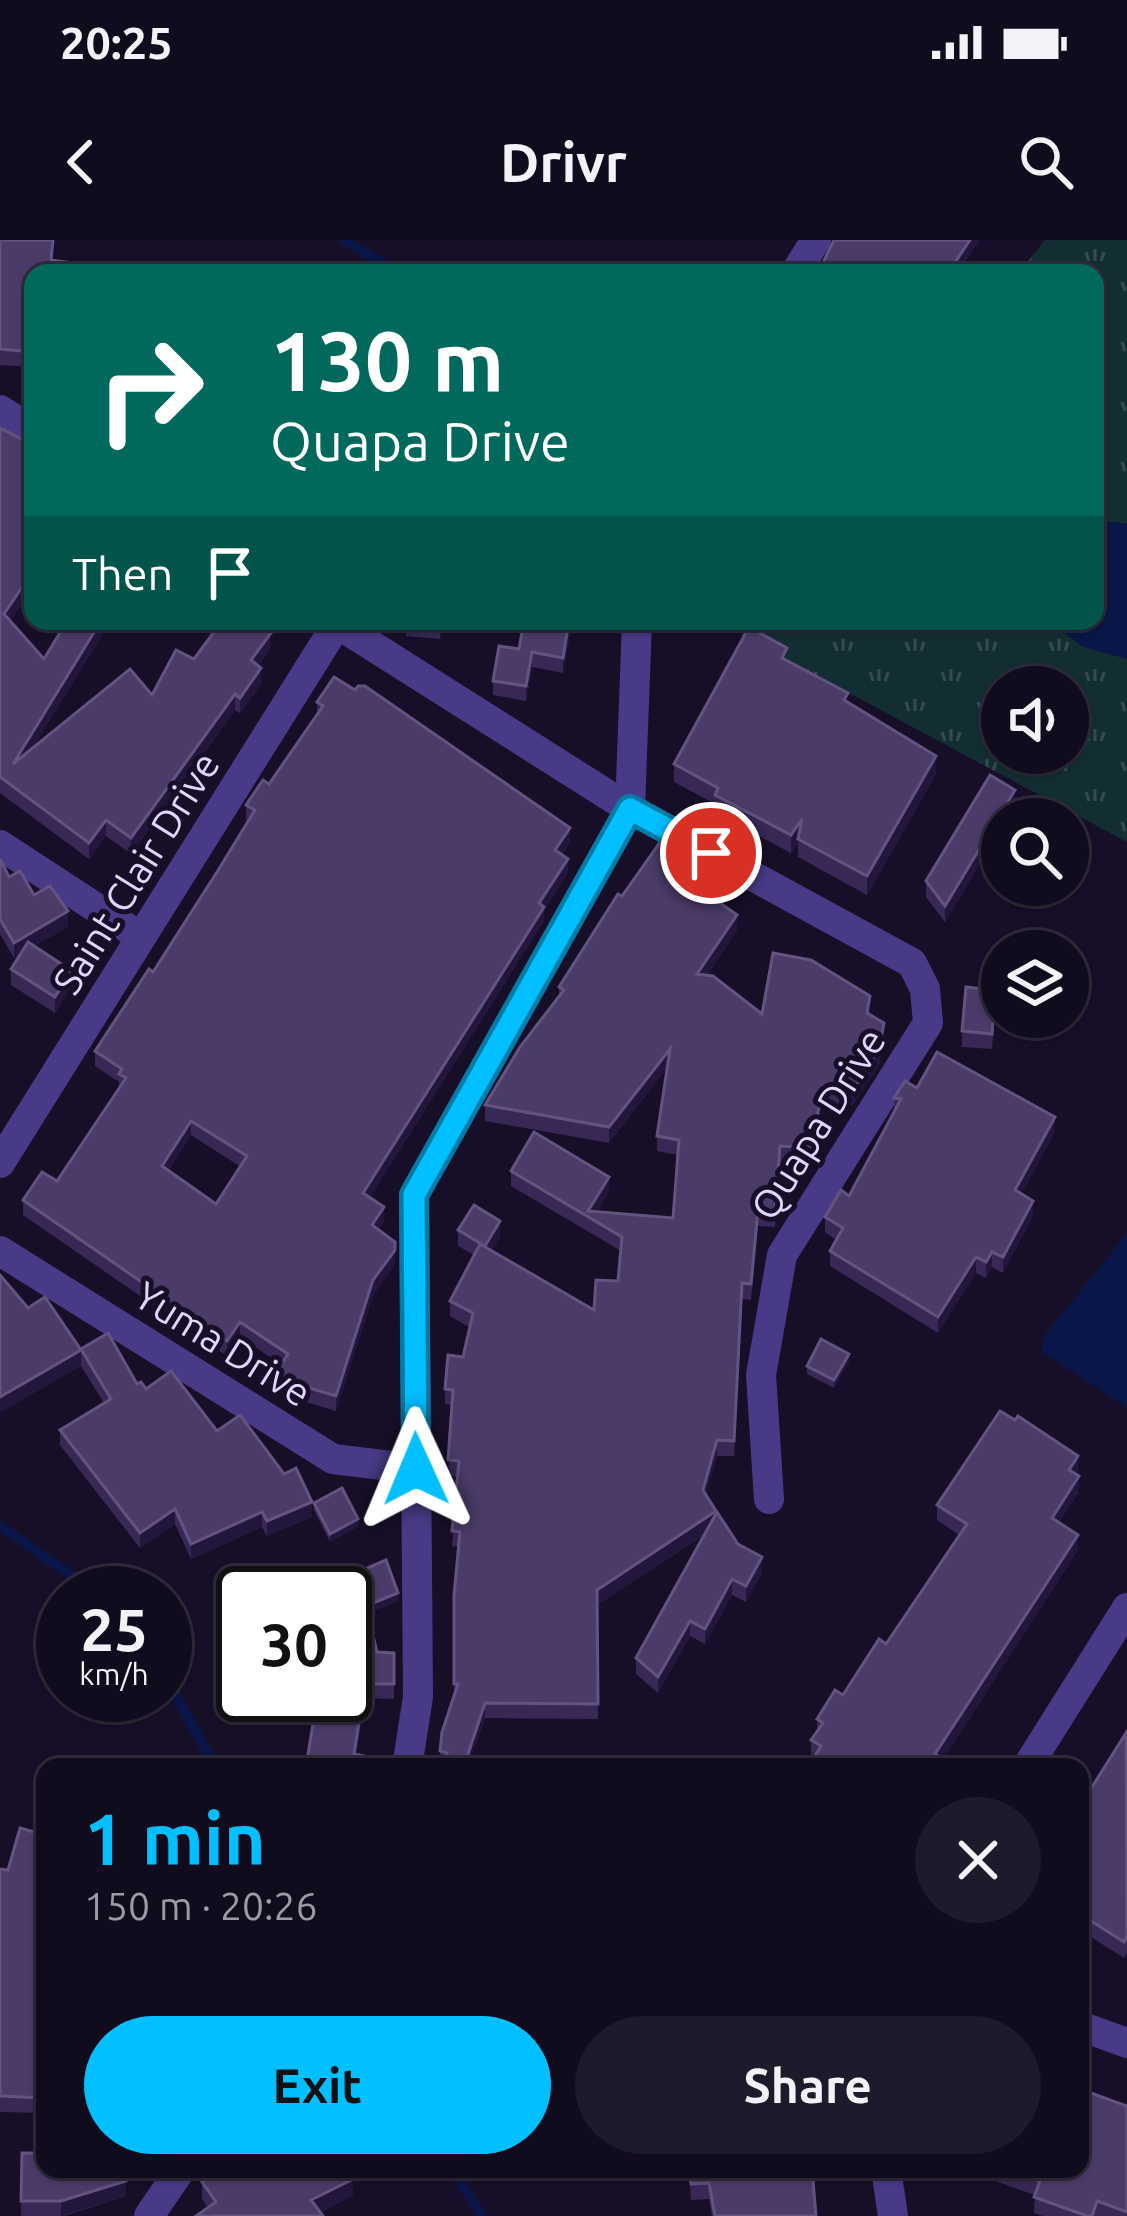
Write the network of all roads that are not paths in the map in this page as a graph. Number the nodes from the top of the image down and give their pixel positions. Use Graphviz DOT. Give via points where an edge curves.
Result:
graph roads {
  1 [pos="330,630"];
  2 [pos="348,630"];
  3 [pos="637,630"];
  4 [pos="630,809"];
  5 [pos="0,845"];
  6 [pos="141,937"];
  7 [pos="0,1163"];
  8 [pos="0,1251"];
  9 [pos="416,1469"];
  10 [pos="769,1499"];
  11 [pos="1127,1608"];
  12 [pos="408,1758"];
  13 [pos="1034,1758"];
  14 [pos="1089,2029"];
  15 [pos="1127,2043"];
  16 [pos="176,2178"];
  17 [pos="887,2178"];
  18 [pos="149,2216"];
  19 [pos="893,2216"];
  1 -- 6 [label="street, Saint Clair Drive"];
  2 -- 4 [label="street, Quapa Drive"];
  3 -- 4 [label="street"];
  4 -- 9 [label="street" via="414,1195"];
  4 -- 10 [label="street, Quapa Drive" via="912,963 926,989 928,1023 782,1255 761,1376"];
  5 -- 6 [label="street"];
  6 -- 7 [label="street, Saint Clair Drive"];
  8 -- 9 [label="street, Yuma Drive" via="332,1459"];
  9 -- 12 [label="street" via="418,1697"];
  11 -- 13 [label="street"];
  14 -- 15 [label="street"];
  16 -- 18 [label="street"];
  17 -- 19 [label="street"];
}
